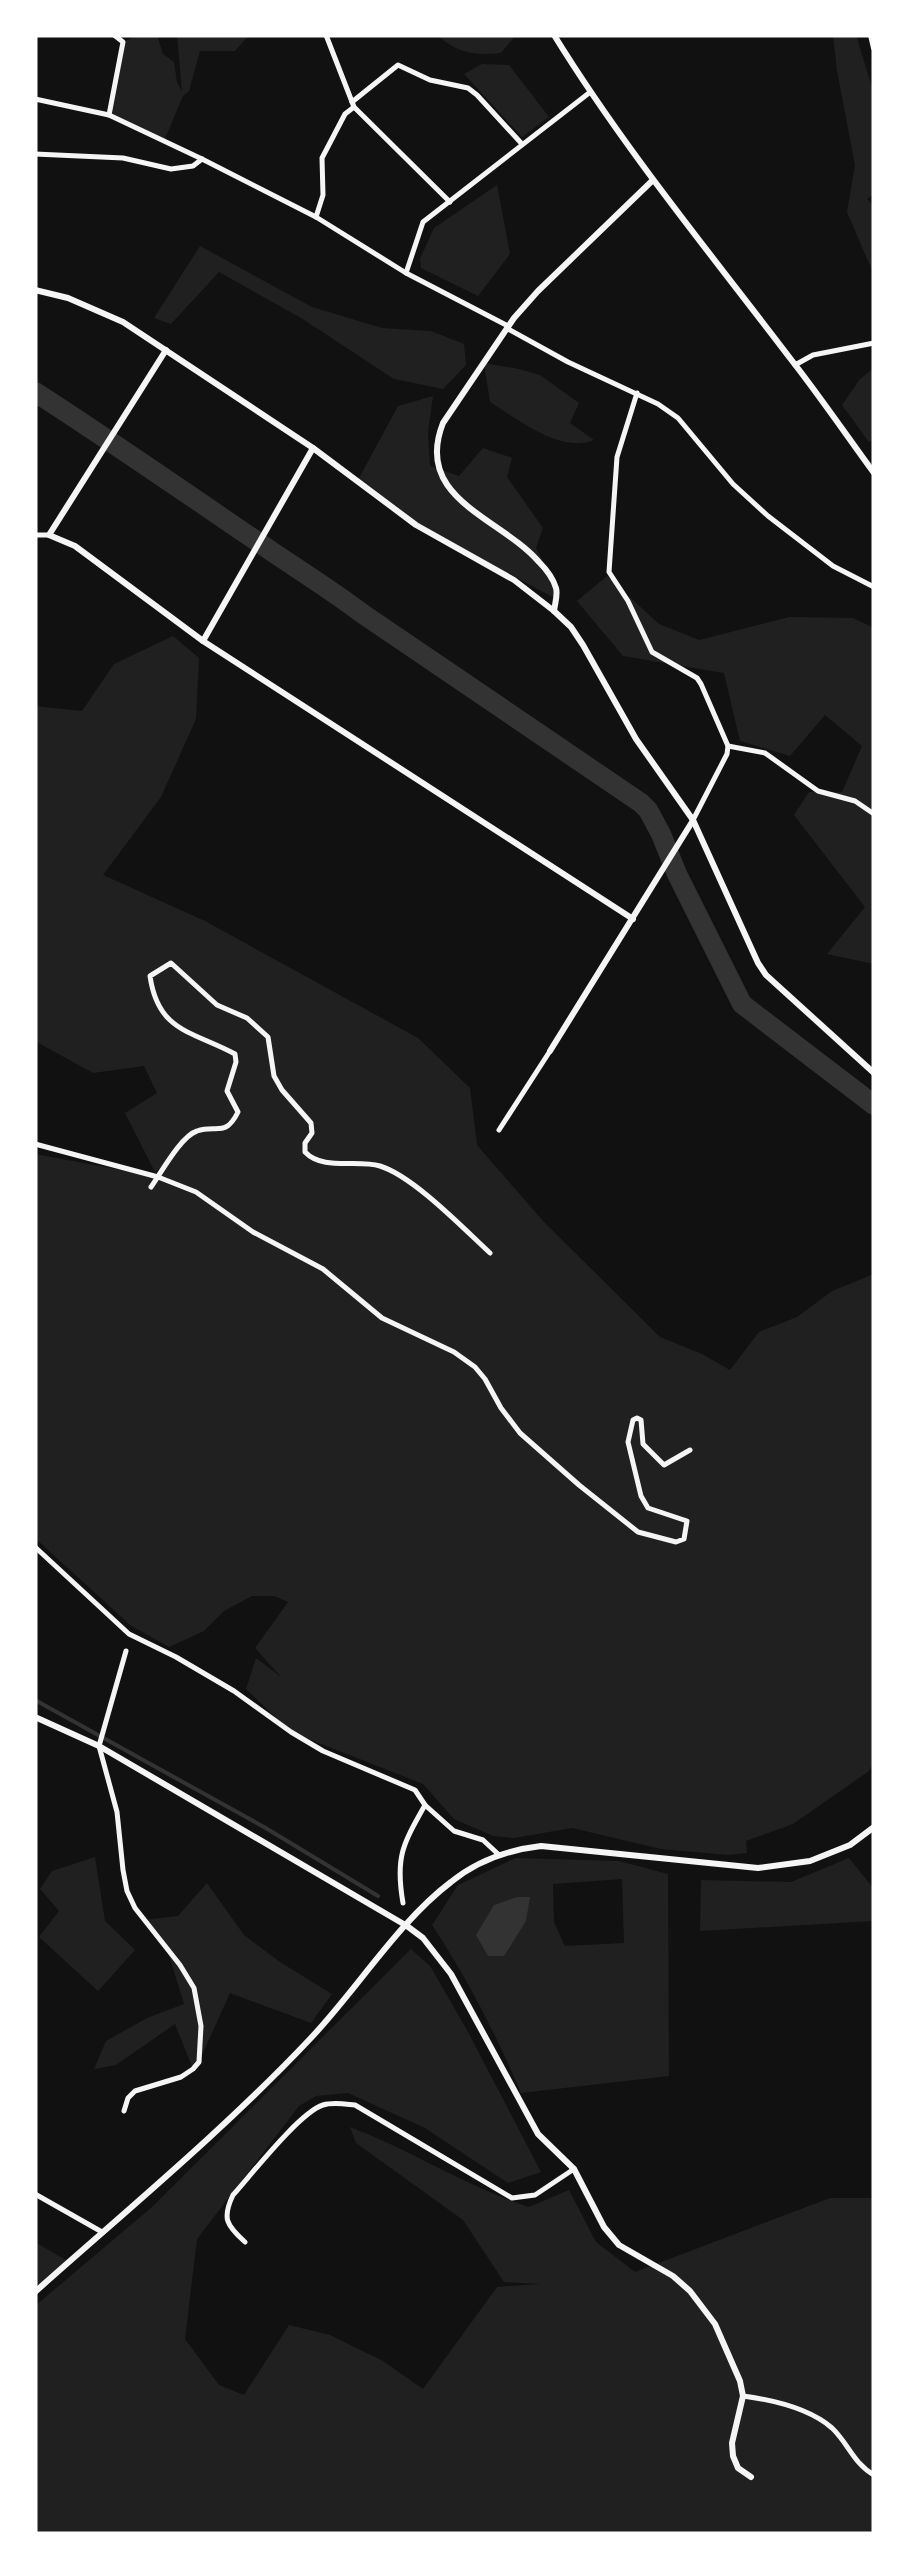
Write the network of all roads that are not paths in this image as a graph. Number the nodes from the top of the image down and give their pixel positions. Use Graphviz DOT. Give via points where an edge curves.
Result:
graph roads {
  1 [pos="114,35"];
  2 [pos="326,35"];
  3 [pos="554,35"];
  4 [pos="871,35"];
  5 [pos="874,48"];
  6 [pos="590,93"];
  7 [pos="35,100"];
  8 [pos="353,105"];
  9 [pos="109,115"];
  10 [pos="522,144"];
  11 [pos="35,154"];
  12 [pos="202,159"];
  13 [pos="653,180"];
  14 [pos="450,202"];
  15 [pos="316,217"];
  16 [pos="406,273"];
  17 [pos="35,290"];
  18 [pos="508,328"];
  19 [pos="874,342"];
  20 [pos="166,350"];
  21 [pos="796,364"];
  22 [pos="636,392"];
  23 [pos="313,448"];
  24 [pos="874,473"];
  25 [pos="35,535"];
  26 [pos="50,535"];
  27 [pos="874,586"];
  28 [pos="554,611"];
  29 [pos="203,640"];
  30 [pos="728,746"];
  31 [pos="874,814"];
  32 [pos="693,820"];
  33 [pos="633,920"];
  34 [pos="550,1051"];
  35 [pos="874,1073"];
  36 [pos="498,1130"];
  37 [pos="35,1144"];
  38 [pos="158,1177"];
  39 [pos="151,1187"];
  40 [pos="490,1253"];
  41 [pos="690,1450"];
  42 [pos="35,1547"];
  43 [pos="126,1652"];
  44 [pos="35,1717"];
  45 [pos="99,1746"];
  46 [pos="425,1805"];
  47 [pos="874,1826"];
  48 [pos="498,1854"];
  49 [pos="403,1904"];
  50 [pos="406,1926"];
  51 [pos="124,2111"];
  52 [pos="574,2169"];
  53 [pos="35,2194"];
  54 [pos="102,2232"];
  55 [pos="245,2242"];
  56 [pos="35,2292"];
  57 [pos="743,2396"];
  58 [pos="874,2475"];
  59 [pos="751,2477"];
  1 -- 9 [label="street" via="122,42"];
  2 -- 8 [label="street"];
  3 -- 6 [label="street"];
  4 -- 5 [label="street"];
  6 -- 10 [label="street"];
  6 -- 13 [label="street"];
  7 -- 9 [label="street"];
  8 -- 10 [label="street" via="398,65 468,88"];
  8 -- 14 [label="street"];
  8 -- 15 [label="street" via="322,158 324,195"];
  9 -- 12 [label="street"];
  10 -- 14 [label="street"];
  11 -- 12 [label="street" via="123,158 172,169"];
  12 -- 15 [label="street"];
  13 -- 18 [label="street" via="538,290"];
  13 -- 21 [label="street"];
  14 -- 16 [label="street" via="423,222"];
  15 -- 16 [label="street"];
  16 -- 18 [label="street"];
  17 -- 20 [label="street" via="123,322"];
  18 -- 22 [label="street"];
  18 -- 28 [label="street" via="442,423 438,463 454,496 512,536 548,572 557,592"];
  19 -- 21 [label="street"];
  20 -- 23 [label="street"];
  20 -- 26 [label="street"];
  21 -- 24 [label="street"];
  22 -- 27 [label="street" via="678,418 768,516 833,566"];
  22 -- 30 [label="street" via="617,457 608,572 652,652 701,684"];
  23 -- 28 [label="street" via="416,525 514,580"];
  23 -- 29 [label="street"];
  25 -- 26 [label="street"];
  26 -- 29 [label="street" via="76,546"];
  28 -- 32 [label="street" via="583,645 610,698"];
  29 -- 33 [label="street"];
  30 -- 31 [label="street" via="766,753 818,792"];
  30 -- 32 [label="street"];
  32 -- 33 [label="street"];
  32 -- 35 [label="street" via="766,975"];
  33 -- 34 [label="street"];
  34 -- 36 [label="street"];
  37 -- 38 [label="street"];
  38 -- 39 [label="street"];
  38 -- 40 [label="street" via="196,1131 228,1126 238,1112 227,1092 234,1054 174,1026 158,1007 150,976 172,962 217,1006 247,1018 268,1037 274,1076 311,1123 305,1143 311,1158 379,1165 395,1173"];
  38 -- 41 [label="street" via="196,1192 323,1269 382,1318 475,1367 520,1434 638,1532 676,1542 684,1539 687,1521 648,1508 641,1496 628,1442 633,1420 641,1420 644,1444 664,1465"];
  42 -- 46 [label="street" via="129,1634 219,1682 323,1751 415,1790"];
  43 -- 45 [label="street"];
  44 -- 45 [label="street"];
  45 -- 50 [label="street"];
  45 -- 51 [label="street" via="128,1891 194,1988 201,2026 193,2069 135,2091"];
  46 -- 48 [label="street" via="454,1831"];
  46 -- 49 [label="street" via="400,1858"];
  47 -- 48 [label="street" via="850,1845 810,1861 758,1868 568,1847"];
  48 -- 50 [label="street" via="449,1883"];
  50 -- 52 [label="street" via="451,1974 538,2134"];
  50 -- 54 [label="street" via="278,2072"];
  52 -- 55 [label="street" via="535,2195 512,2198 355,2106 321,2106 232,2195 226,2220"];
  52 -- 57 [label="street" via="619,2245 673,2276 715,2324"];
  53 -- 54 [label="street"];
  54 -- 56 [label="street"];
  57 -- 58 [label="street" via="798,2408 830,2427"];
  57 -- 59 [label="street" via="733,2456"];
}
